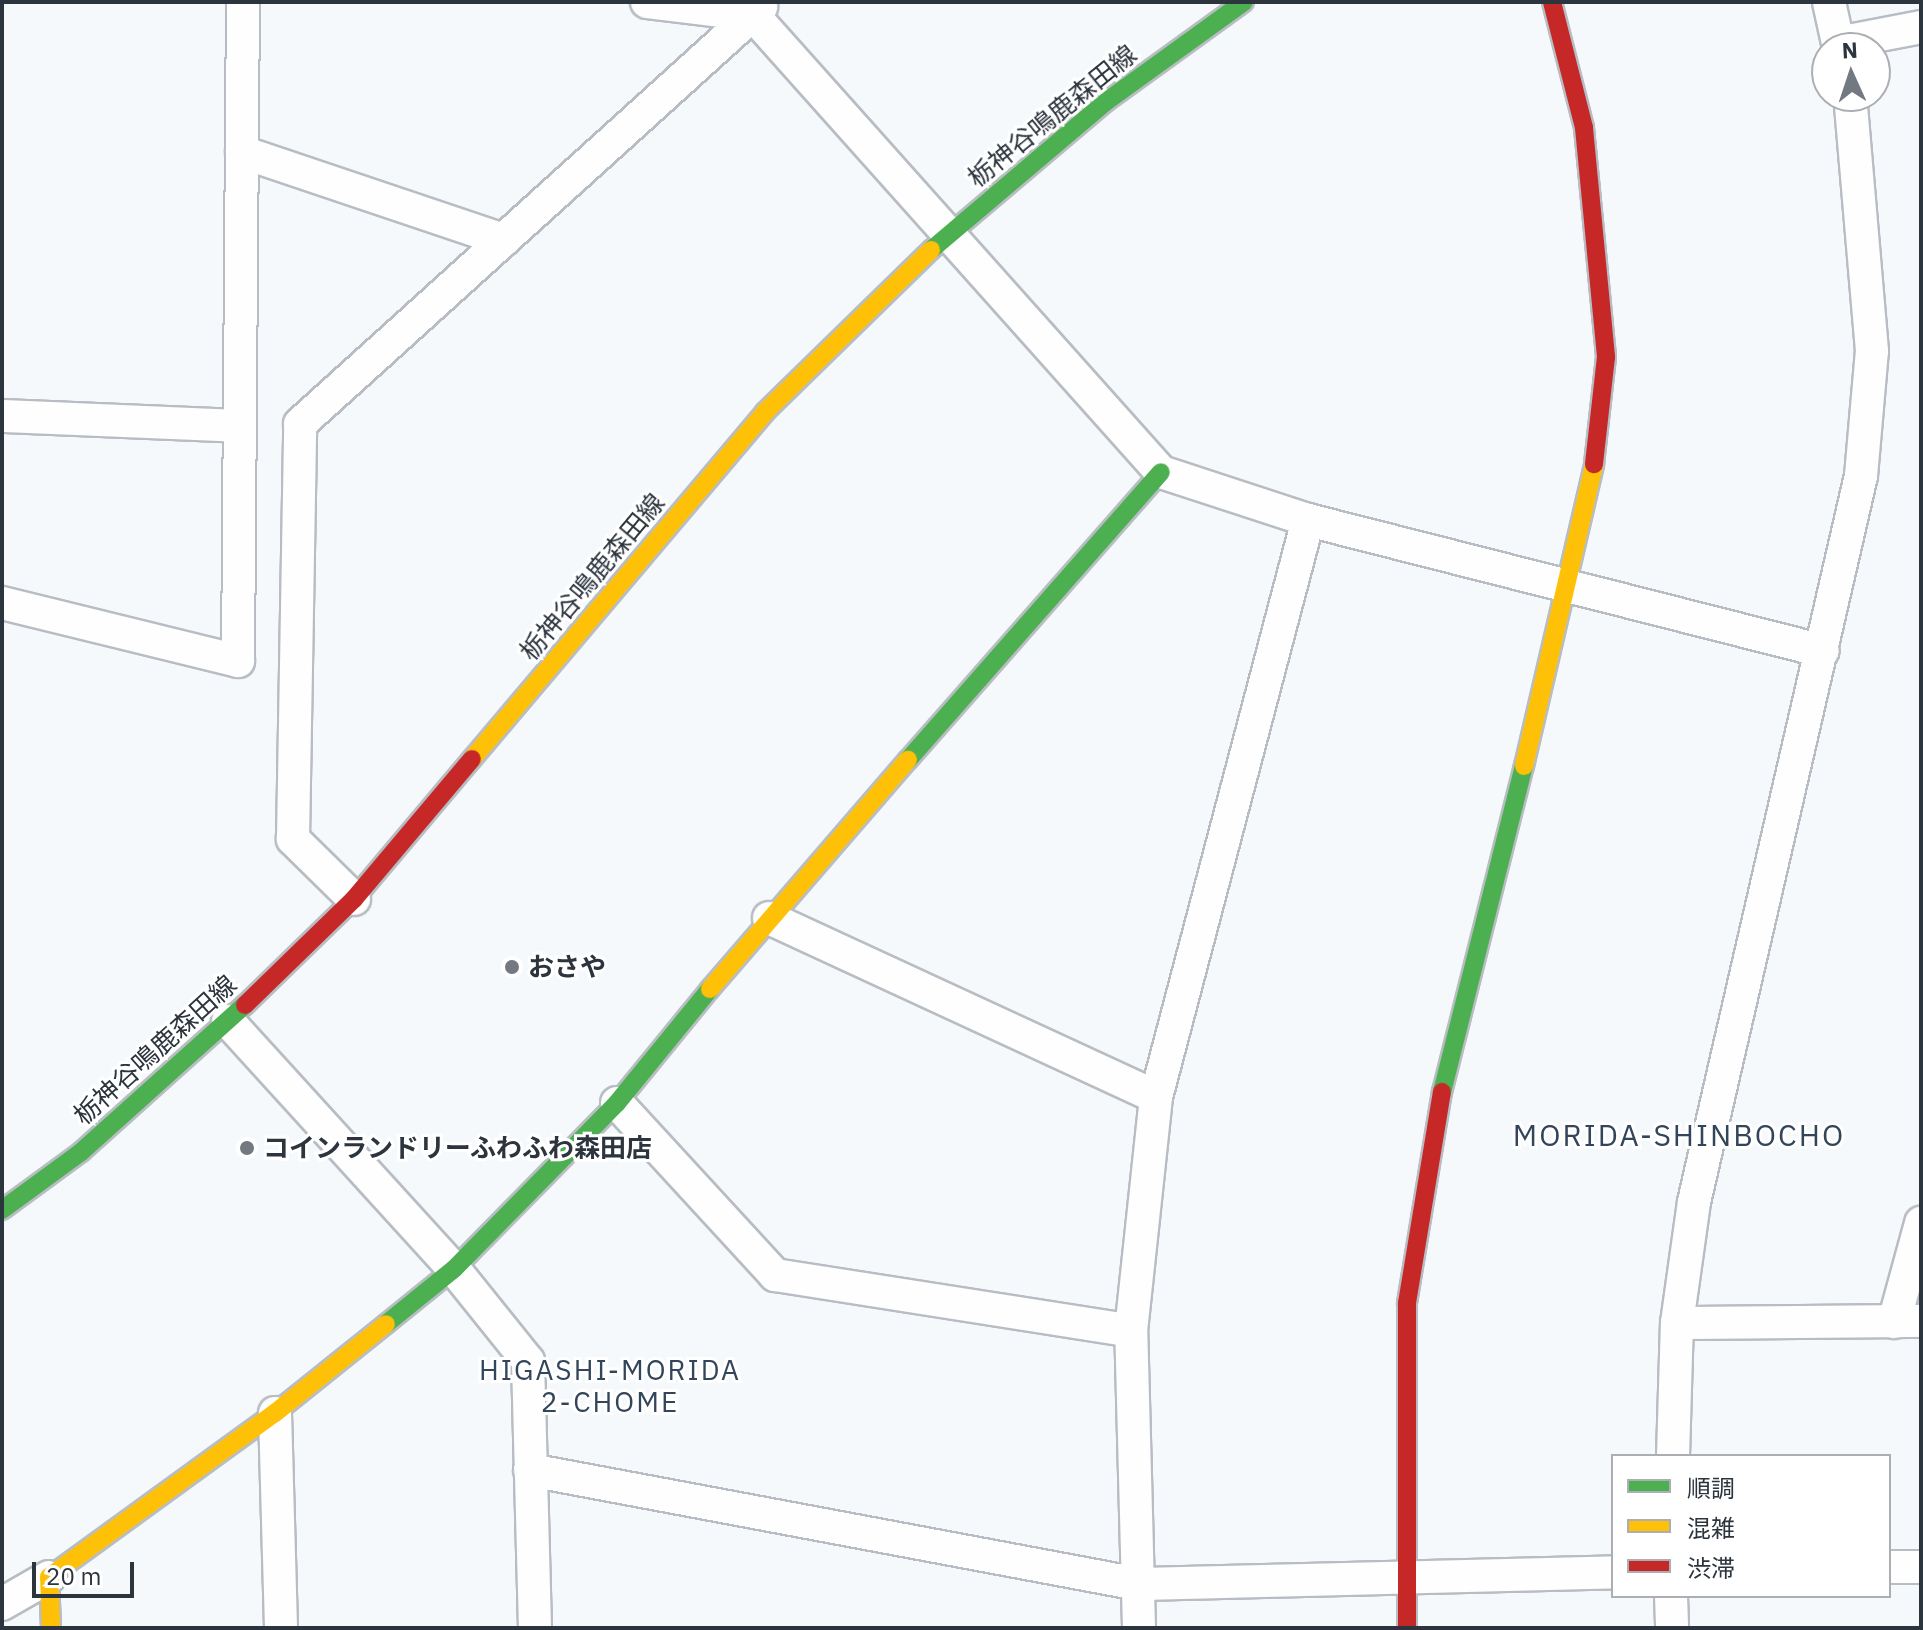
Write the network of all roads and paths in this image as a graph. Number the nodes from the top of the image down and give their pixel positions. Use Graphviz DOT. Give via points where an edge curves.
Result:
graph roads {
  1 [pos="243,2"];
  2 [pos="647,2"];
  3 [pos="1244,2"];
  4 [pos="1552,2"];
  5 [pos="1829,2"];
  6 [pos="760,9"];
  7 [pos="1921,27"];
  8 [pos="1836,32"];
  9 [pos="1891,34"];
  10 [pos="1851,112"];
  11 [pos="242,152"];
  12 [pos="946,235"];
  13 [pos="504,240"];
  14 [pos="2,416"];
  15 [pos="240,426"];
  16 [pos="1161,472"];
  17 [pos="1308,520"];
  18 [pos="1570,584"];
  19 [pos="2,603"];
  20 [pos="1823,651"];
  21 [pos="354,899"];
  22 [pos="769,918"];
  23 [pos="228,1021"];
  24 [pos="1156,1097"];
  25 [pos="617,1103"];
  26 [pos="2,1210"];
  27 [pos="1921,1223"];
  28 [pos="454,1269"];
  29 [pos="1908,1322"];
  30 [pos="1677,1323"];
  31 [pos="1131,1331"];
  32 [pos="275,1413"];
  33 [pos="1673,1454"];
  34 [pos="530,1470"];
  35 [pos="1891,1567"];
  36 [pos="1921,1567"];
  37 [pos="1611,1572"];
  38 [pos="49,1577"];
  39 [pos="1407,1577"];
  40 [pos="1138,1584"];
  41 [pos="1671,1598"];
  42 [pos="2,1604"];
  43 [pos="51,1628"];
  44 [pos="281,1628"];
  45 [pos="535,1628"];
  46 [pos="1139,1628"];
  47 [pos="1407,1628"];
  48 [pos="1672,1628"];
  1 -- 11 [label="street"];
  2 -- 6 [label="street"];
  3 -- 12 [label="street, 栃神谷鳴鹿森田線" via="1107,101"];
  4 -- 18 [label="street" via="1584,128 1606,357 1596,455"];
  5 -- 8 [label="street"];
  6 -- 12 [label="street"];
  6 -- 13 [label="street"];
  7 -- 9 [label="street"];
  10 -- 20 [label="street" via="1872,351 1861,476"];
  11 -- 13 [label="street"];
  11 -- 15 [label="street"];
  12 -- 16 [label="street"];
  12 -- 21 [label="street, 栃神谷鳴鹿森田線" via="765,412"];
  13 -- 21 [label="street" via="300,424 293,839"];
  14 -- 15 [label="street"];
  15 -- 19 [label="street" via="238,661"];
  16 -- 17 [label="street"];
  16 -- 22 [label="street"];
  17 -- 18 [label="street"];
  17 -- 24 [label="street"];
  18 -- 20 [label="street"];
  18 -- 39 [label="street" via="1434,1123 1407,1303"];
  20 -- 30 [label="street" via="1694,1202"];
  21 -- 23 [label="street, 栃神谷鳴鹿森田線"];
  22 -- 24 [label="street"];
  22 -- 25 [label="street"];
  23 -- 26 [label="street, 栃神谷鳴鹿森田線" via="81,1152"];
  23 -- 28 [label="street"];
  24 -- 31 [label="street"];
  25 -- 28 [label="street"];
  25 -- 31 [label="street" via="775,1275"];
  27 -- 29 [label="street"];
  28 -- 32 [label="street"];
  28 -- 34 [label="street" via="528,1361"];
  29 -- 30 [label="street"];
  30 -- 33 [label="street"];
  31 -- 40 [label="street"];
  32 -- 38 [label="street"];
  32 -- 44 [label="street"];
  34 -- 40 [label="street"];
  34 -- 45 [label="street"];
  35 -- 36 [label="street"];
  37 -- 39 [label="street"];
  38 -- 42 [label="street"];
  38 -- 43 [label="street"];
  39 -- 40 [label="street"];
  39 -- 47 [label="street"];
  40 -- 46 [label="street"];
  41 -- 48 [label="street"];
}
